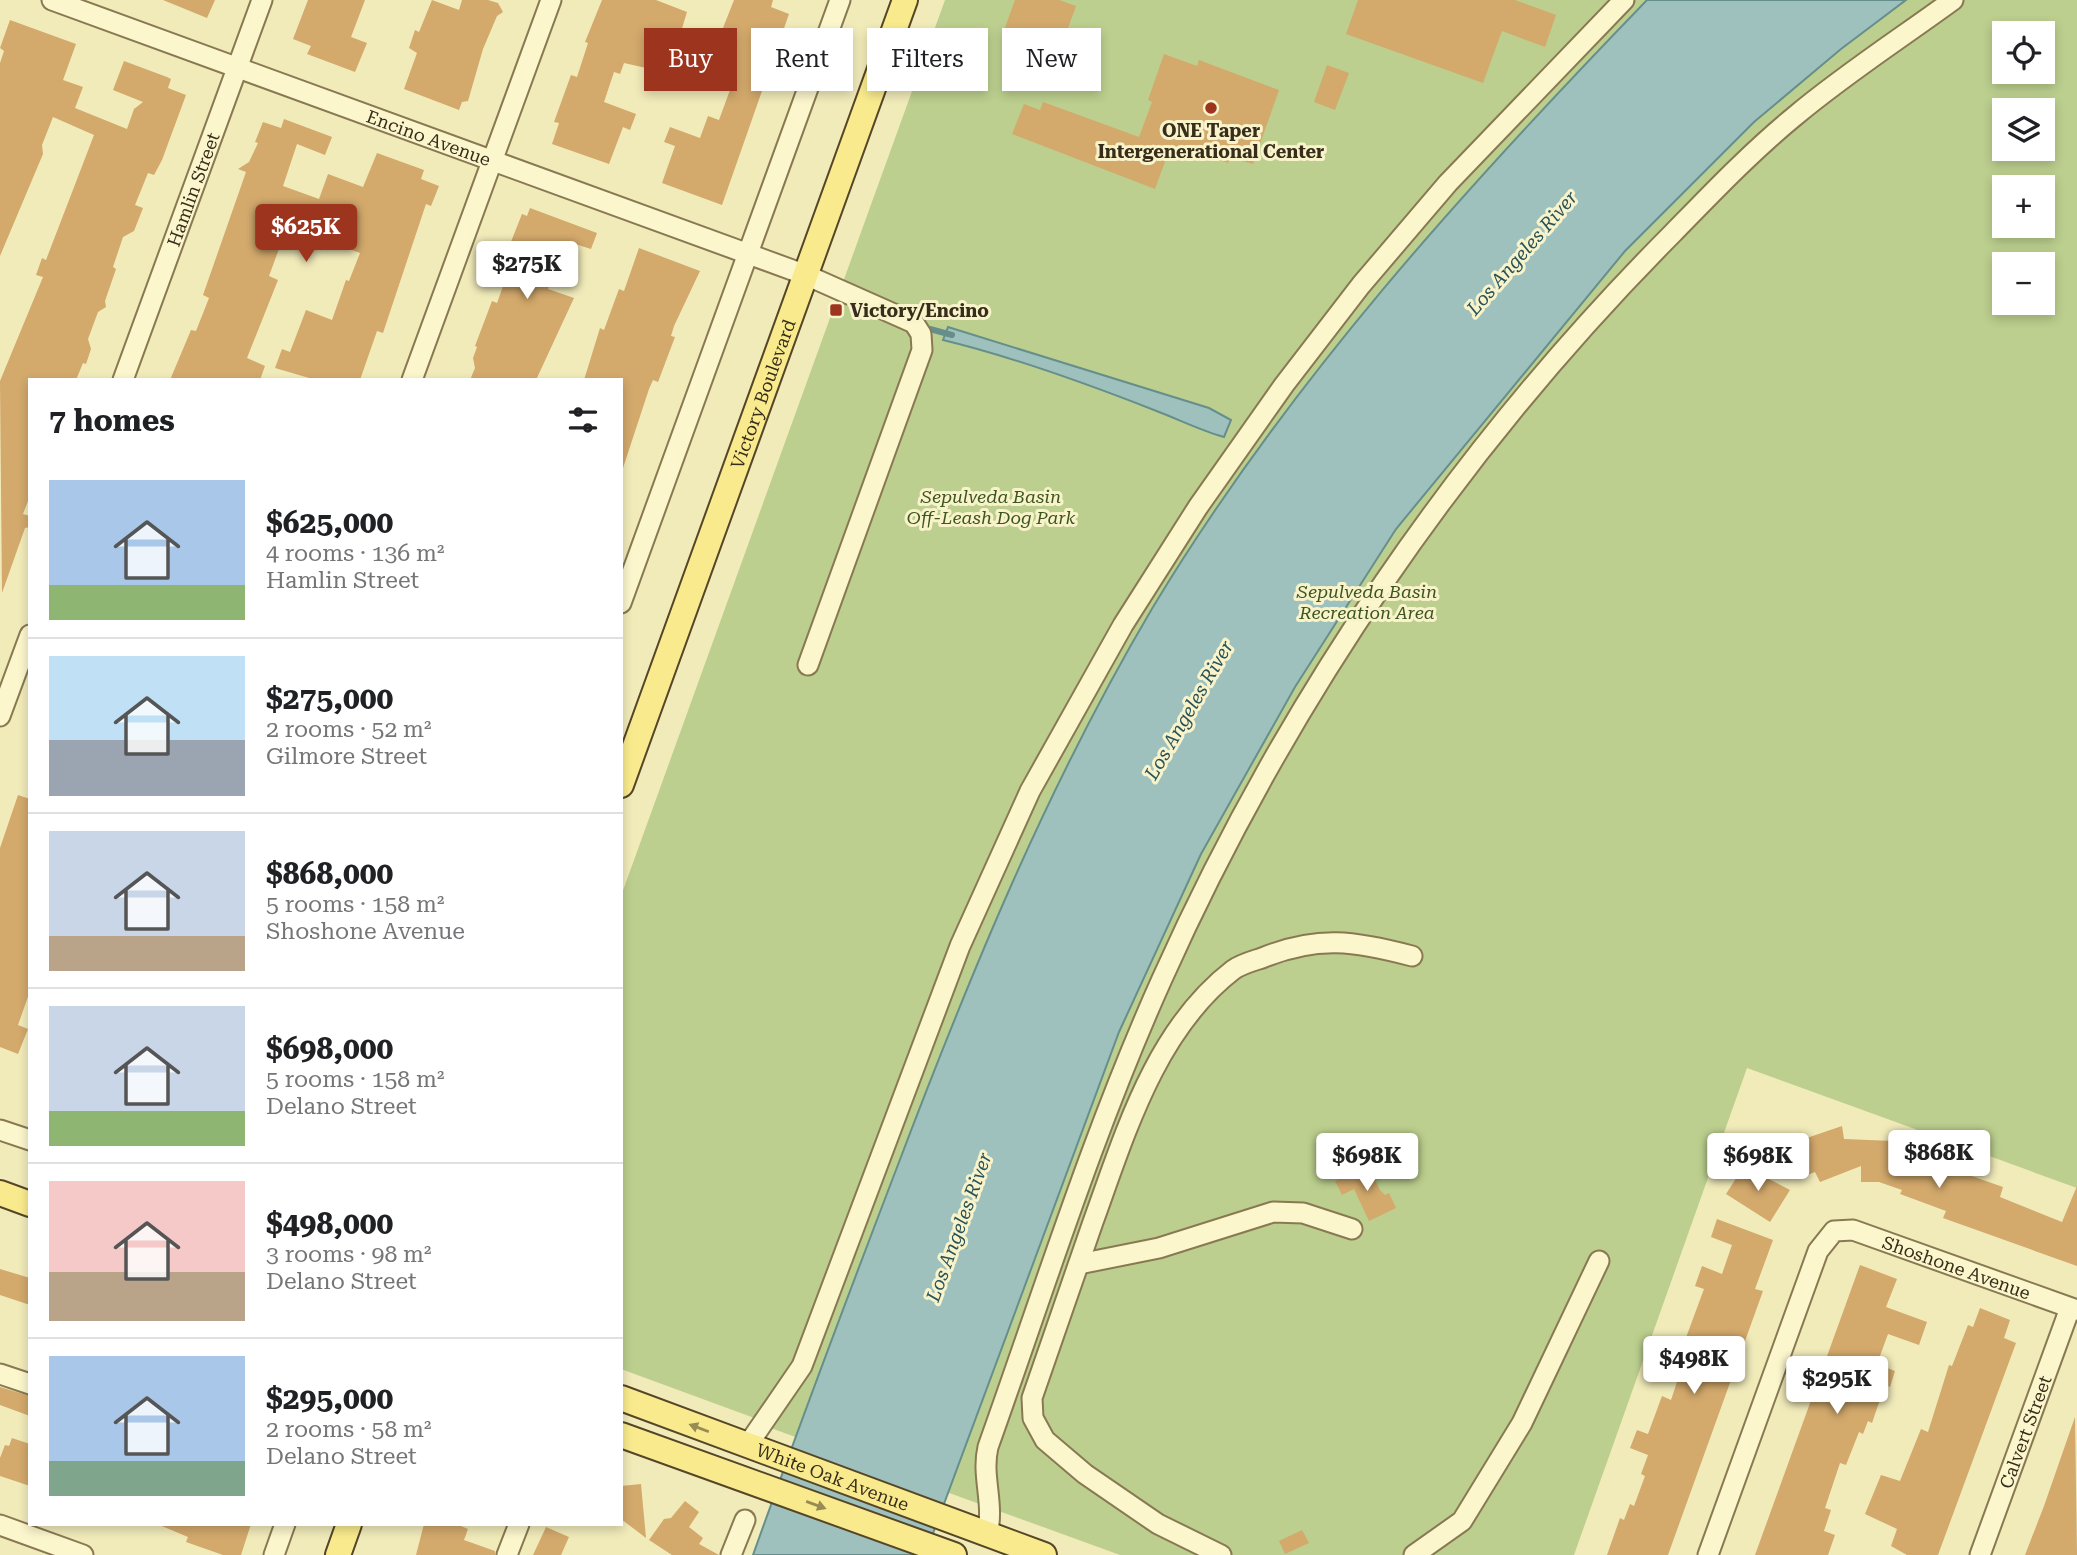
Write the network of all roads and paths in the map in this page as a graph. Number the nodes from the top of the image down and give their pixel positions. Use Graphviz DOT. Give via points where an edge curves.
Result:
graph roads {
  1 [pos="52,0"];
  2 [pos="262,0"];
  3 [pos="551,0"];
  4 [pos="840,0"];
  5 [pos="905,0"];
  6 [pos="1624,0"];
  7 [pos="1953,0"];
  8 [pos="237,68"];
  9 [pos="492,161"];
  10 [pos="748,254"];
  11 [pos="806,275"];
  12 [pos="124,378"];
  13 [pos="413,378"];
  14 [pos="623,598"];
  15 [pos="28,640"];
  16 [pos="808,665"];
  17 [pos="0,716"];
  18 [pos="623,779"];
  19 [pos="1412,956"];
  20 [pos="0,1130"];
  21 [pos="28,1139"];
  22 [pos="0,1193"];
  23 [pos="28,1202"];
  24 [pos="1352,1229"];
  25 [pos="1599,1261"];
  26 [pos="1079,1264"];
  27 [pos="2073,1309"];
  28 [pos="0,1374"];
  29 [pos="28,1383"];
  30 [pos="623,1399"];
  31 [pos="623,1436"];
  32 [pos="755,1449"];
  33 [pos="745,1520"];
  34 [pos="0,1525"];
  35 [pos="284,1526"];
  36 [pos="348,1526"];
  37 [pos="518,1526"];
  38 [pos="977,1531"];
  39 [pos="508,1554"];
  40 [pos="83,1555"];
  41 [pos="274,1555"];
  42 [pos="338,1555"];
  43 [pos="731,1555"];
  44 [pos="954,1555"];
  45 [pos="1044,1555"];
  46 [pos="1222,1555"];
  47 [pos="1413,1555"];
  48 [pos="1708,1555"];
  49 [pos="1980,1555"];
  1 -- 8 [label="street, Encino Avenue"];
  2 -- 8 [label="street, Hamlin Street"];
  3 -- 9 [label="street"];
  4 -- 10 [label="street"];
  5 -- 11 [label="main road, Victory Boulevard"];
  6 -- 32 [label="street" via="1448,183 1362,285 1198,507 1123,625 1030,791 960,946 802,1366 762,1420"];
  7 -- 38 [label="street" via="1796,115 1609,297 1502,423 1420,530 1346,638 1283,740 1214,868 1121,1073 988,1447 992,1514"];
  8 -- 9 [label="street, Encino Avenue"];
  8 -- 12 [label="street, Hamlin Street"];
  9 -- 10 [label="street, Encino Avenue"];
  9 -- 13 [label="street"];
  10 -- 11 [label="street, Encino Avenue"];
  10 -- 14 [label="street"];
  11 -- 16 [label="street, Encino Avenue" via="914,323 922,341"];
  11 -- 18 [label="main road, Victory Boulevard"];
  15 -- 17 [label="street"];
  19 -- 26 [label="street" via="1336,940 1293,946 1235,969 1192,1010 1150,1075"];
  20 -- 21 [label="street"];
  22 -- 23 [label="main road"];
  24 -- 26 [label="street" via="1303,1213 1273,1212 1159,1248"];
  25 -- 47 [label="street" via="1522,1423 1462,1521"];
  26 -- 46 [label="street" via="1032,1398 1033,1418 1045,1440 1085,1474 1158,1524"];
  27 -- 48 [label="street, Shoshone Avenue" via="1853,1230 1834,1231 1818,1251"];
  27 -- 49 [label="street, Calvert Street"];
  28 -- 29 [label="street"];
  32 -- 30 [label="main road, White Oak Avenue, one-way"];
  31 -- 44 [label="main road, White Oak Avenue, one-way"];
  32 -- 38 [label="main road, White Oak Avenue"];
  33 -- 43 [label="street"];
  34 -- 40 [label="street"];
  35 -- 41 [label="street"];
  36 -- 42 [label="main road"];
  37 -- 39 [label="street"];
  38 -- 45 [label="main road, White Oak Avenue"];
}
